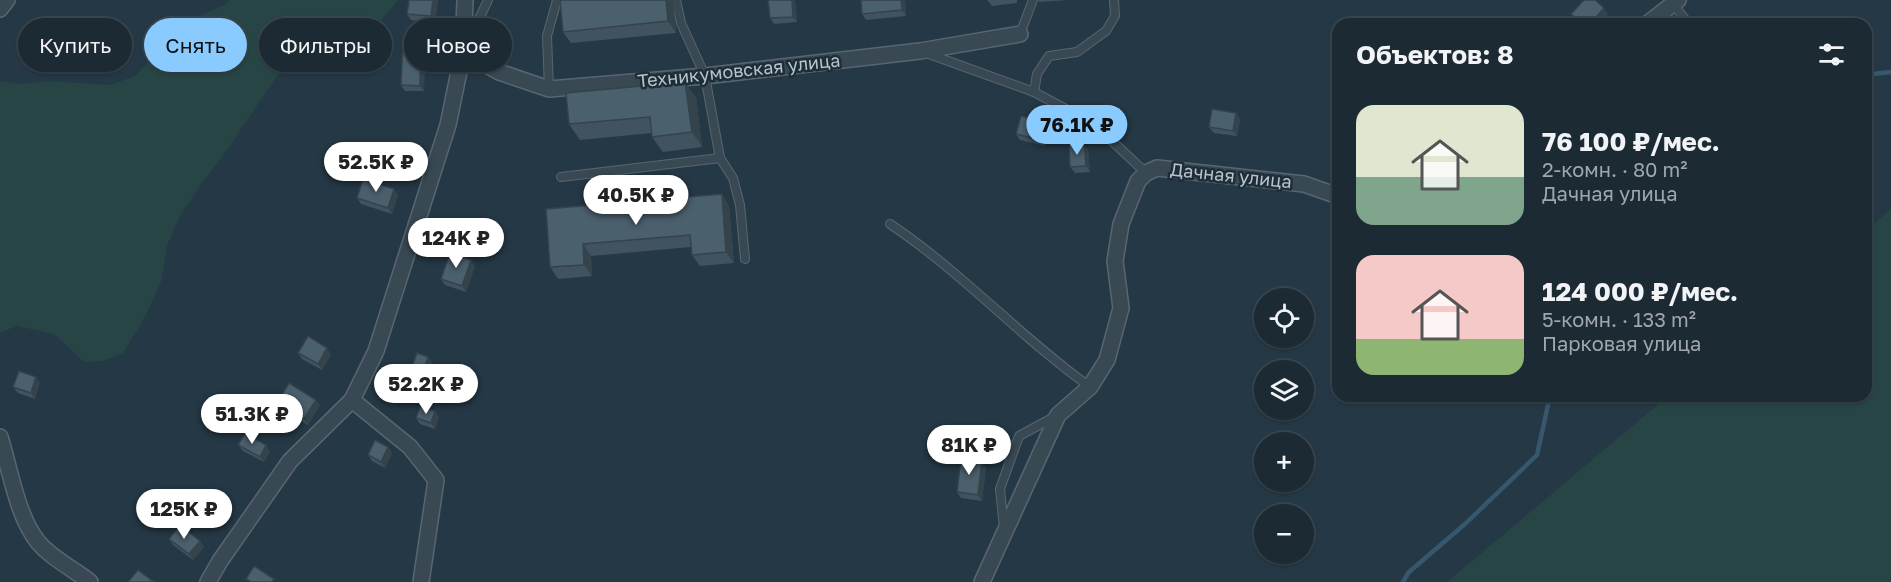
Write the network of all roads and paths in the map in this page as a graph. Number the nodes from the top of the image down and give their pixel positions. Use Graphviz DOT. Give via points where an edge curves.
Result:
graph roads {
  1 [pos="6,0"];
  2 [pos="465,0"];
  3 [pos="488,0"];
  4 [pos="557,0"];
  5 [pos="676,0"];
  6 [pos="1033,0"];
  7 [pos="1114,0"];
  8 [pos="1675,2"];
  9 [pos="0,9"];
  10 [pos="464,18"];
  11 [pos="479,18"];
  12 [pos="1655,18"];
  13 [pos="1685,18"];
  14 [pos="1020,34"];
  15 [pos="920,51"];
  16 [pos="459,72"];
  17 [pos="499,72"];
  18 [pos="705,76"];
  19 [pos="549,89"];
  20 [pos="1034,92"];
  21 [pos="720,158"];
  22 [pos="1146,173"];
  23 [pos="561,177"];
  24 [pos="1332,194"];
  25 [pos="890,224"];
  26 [pos="745,259"];
  27 [pos="1090,387"];
  28 [pos="352,400"];
  29 [pos="1058,416"];
  30 [pos="0,437"];
  31 [pos="1005,532"];
  32 [pos="90,582"];
  33 [pos="208,582"];
  34 [pos="421,582"];
  35 [pos="982,582"];
  1 -- 9 [label="street"];
  2 -- 10 [label="street"];
  3 -- 11 [label="lane"];
  4 -- 19 [label="lane" via="547,36"];
  5 -- 18 [label="lane" via="681,23"];
  6 -- 14 [label="lane"];
  7 -- 20 [label="lane" via="1115,16 1106,31 1077,52 1049,56 1037,74"];
  8 -- 12 [label="street"];
  8 -- 13 [label="lane"];
  14 -- 15 [label="street, Техникумовская улица"];
  15 -- 18 [label="street, Техникумовская улица"];
  15 -- 20 [label="lane"];
  16 -- 28 [label="street" via="448,125 376,351"];
  17 -- 19 [label="street, Техникумовская улица"];
  18 -- 19 [label="street, Техникумовская улица"];
  18 -- 21 [label="lane"];
  20 -- 22 [label="lane" via="1094,124"];
  21 -- 23 [label="lane"];
  21 -- 26 [label="lane" via="733,178 740,205"];
  22 -- 24 [label="street, Дачная улица" via="1157,168 1304,184"];
  22 -- 27 [label="street, Дачная улица" via="1138,182 1121,224 1115,261 1121,308 1107,360"];
  25 -- 27 [label="lane" via="924,247 1056,363"];
  27 -- 29 [label="street, Дачная улица"];
  28 -- 33 [label="street" via="290,461"];
  28 -- 34 [label="street" via="410,447 436,480"];
  29 -- 31 [label="street, Дачная улица"];
  29 -- 31 [label="lane" via="1019,436 1000,489"];
  30 -- 32 [label="street" via="29,528 51,555"];
  31 -- 35 [label="street, Дачная улица"];
}
